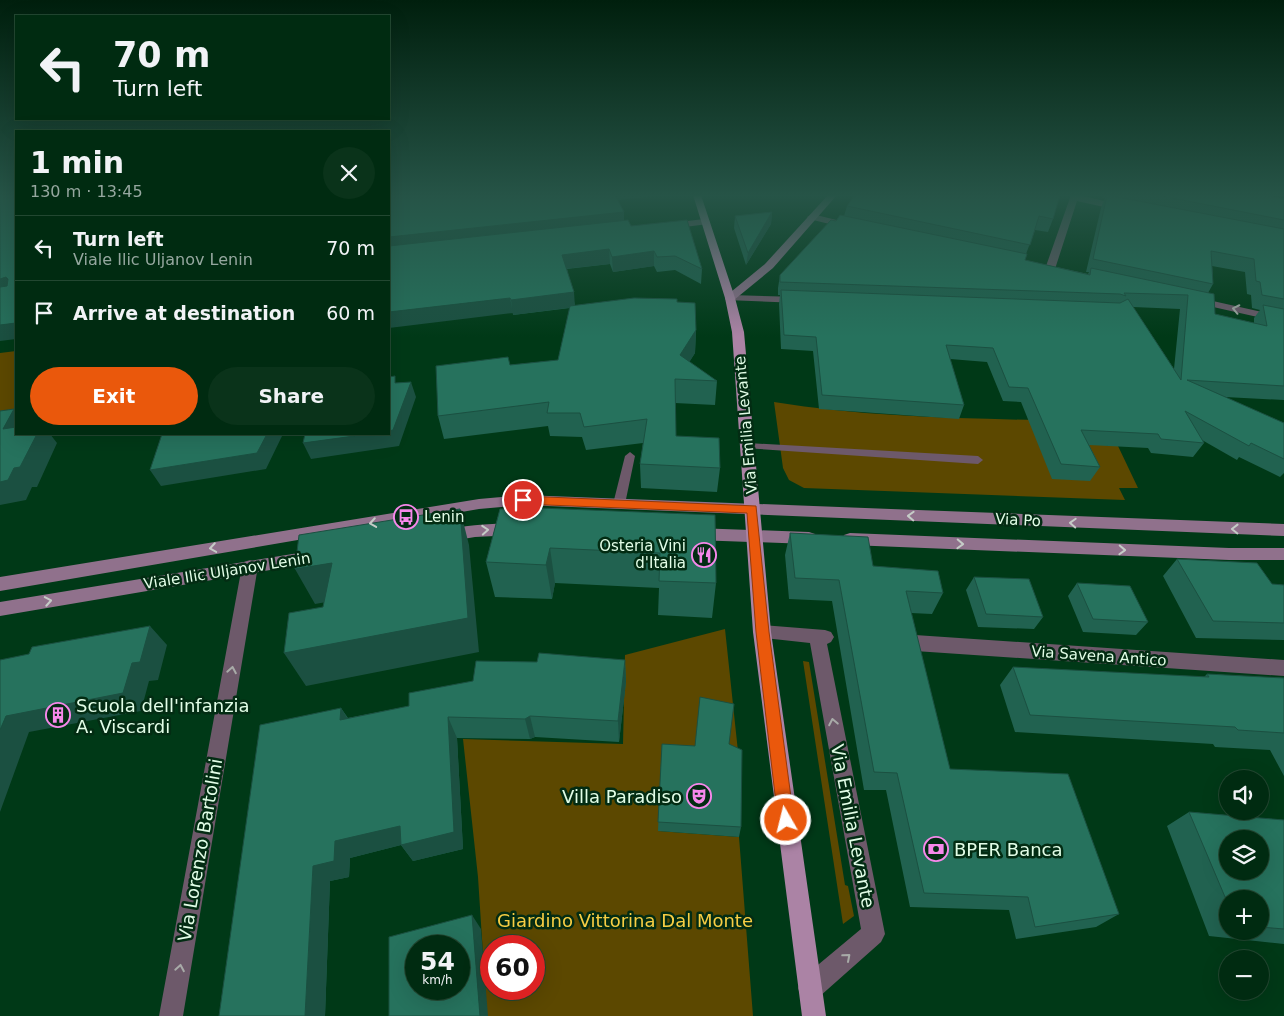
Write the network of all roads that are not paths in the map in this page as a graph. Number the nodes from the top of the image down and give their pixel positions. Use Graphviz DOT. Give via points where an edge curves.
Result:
graph roads {
  1 [pos="712,242"];
  2 [pos="790,242"];
  3 [pos="1059,242"];
  4 [pos="1050,269"];
  5 [pos="730,298"];
  6 [pos="1187,299"];
  7 [pos="816,301"];
  8 [pos="1284,320"];
  9 [pos="748,446"];
  10 [pos="630,456"];
  11 [pos="978,460"];
  12 [pos="619,504"];
  13 [pos="752,509"];
  14 [pos="526,528"];
  15 [pos="1284,530"];
  16 [pos="683,533"];
  17 [pos="754,535"];
  18 [pos="426,539"];
  19 [pos="328,554"];
  20 [pos="1284,554"];
  21 [pos="250,566"];
  22 [pos="0,584"];
  23 [pos="0,609"];
  24 [pos="762,632"];
  25 [pos="915,643"];
  26 [pos="1284,668"];
  27 [pos="810,988"];
  28 [pos="171,1016"];
  29 [pos="814,1016"];
  1 -- 5 [label="main road, Via Emilia Levante"];
  2 -- 5 [label="main road" via="769,266"];
  3 -- 4 [label="street"];
  5 -- 7 [label="street"];
  5 -- 9 [label="main road, Via Emilia Levante" via="738,332"];
  8 -- 6 [label="street, one-way"];
  9 -- 11 [label="lane"];
  9 -- 13 [label="main road, Via Emilia Levante"];
  10 -- 12 [label="lane"];
  12 -- 13 [label="main road, Viale Ilic Uljanov Lenin"];
  12 -- 22 [label="main road, Viale Ilic Uljanov Lenin, one-way" via="523,500 479,504"];
  15 -- 13 [label="main road, Via Po, one-way"];
  13 -- 17 [label="main road, Via Emilia Levante"];
  18 -- 14 [label="main road, one-way" via="475,531"];
  16 -- 17 [label="main road"];
  17 -- 20 [label="main road, Via Po, one-way"];
  17 -- 24 [label="main road, Via Emilia Levante"];
  19 -- 21 [label="main road, Viale Ilic Uljanov Lenin"];
  23 -- 21 [label="main road, Viale Ilic Uljanov Lenin, one-way"];
  28 -- 21 [label="street, Via Lorenzo Bartolini, one-way"];
  24 -- 27 [label="main road, Via Emilia Levante"];
  27 -- 24 [label="street, Via Emilia Levante, one-way" via="873,934 821,636"];
  25 -- 26 [label="street, Via Savena Antico"];
  27 -- 29 [label="main road, Via Emilia Levante"];
}
